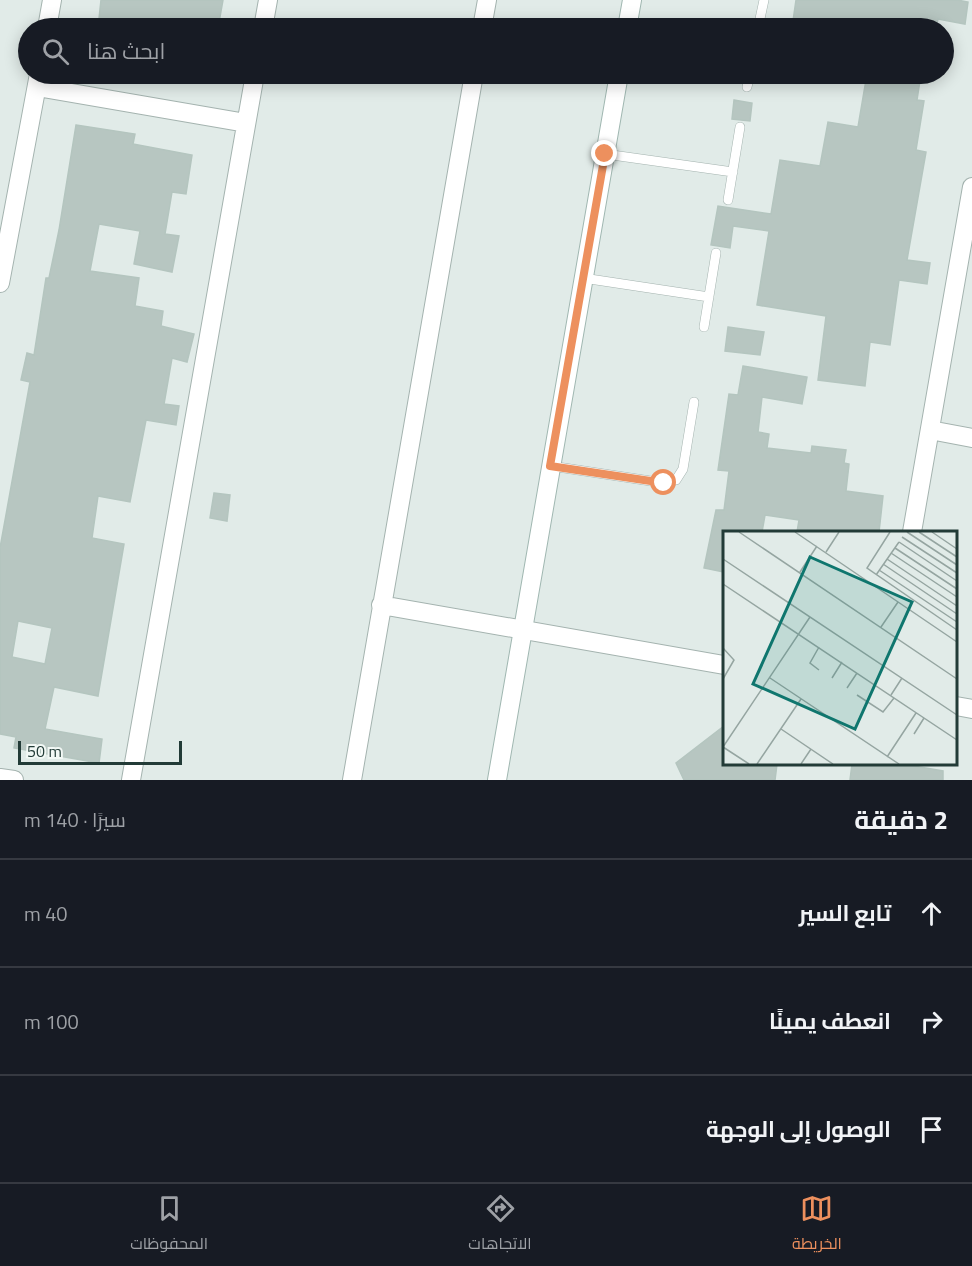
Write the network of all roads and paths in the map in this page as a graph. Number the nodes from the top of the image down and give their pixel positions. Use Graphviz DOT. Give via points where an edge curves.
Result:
graph roads {
  1 [pos="52,0"];
  2 [pos="268,0"];
  3 [pos="487,0"];
  4 [pos="632,0"];
  5 [pos="764,0"];
  6 [pos="49,18"];
  7 [pos="265,18"];
  8 [pos="484,18"];
  9 [pos="629,18"];
  10 [pos="760,18"];
  11 [pos="37,84"];
  12 [pos="57,84"];
  13 [pos="253,84"];
  14 [pos="472,84"];
  15 [pos="617,84"];
  16 [pos="748,84"];
  17 [pos="747,87"];
  18 [pos="246,123"];
  19 [pos="740,127"];
  20 [pos="605,154"];
  21 [pos="733,172"];
  22 [pos="972,187"];
  23 [pos="728,200"];
  24 [pos="716,253"];
  25 [pos="583,278"];
  26 [pos="0,283"];
  27 [pos="709,297"];
  28 [pos="704,327"];
  29 [pos="694,402"];
  30 [pos="930,430"];
  31 [pos="972,438"];
  32 [pos="550,466"];
  33 [pos="912,531"];
  34 [pos="381,605"];
  35 [pos="523,630"];
  36 [pos="723,665"];
  37 [pos="957,706"];
  38 [pos="972,709"];
  39 [pos="0,778"];
  40 [pos="15,780"];
  41 [pos="130,780"];
  42 [pos="352,780"];
  43 [pos="497,780"];
  1 -- 6 [label="street"];
  2 -- 7 [label="street"];
  3 -- 8 [label="street"];
  4 -- 9 [label="street"];
  5 -- 10 [label="lane"];
  11 -- 26 [label="street"];
  12 -- 18 [label="street"];
  13 -- 18 [label="street"];
  14 -- 34 [label="street"];
  15 -- 20 [label="street"];
  16 -- 17 [label="lane"];
  18 -- 41 [label="street"];
  19 -- 21 [label="lane"];
  20 -- 21 [label="lane"];
  20 -- 25 [label="street"];
  21 -- 23 [label="lane"];
  22 -- 30 [label="street"];
  24 -- 27 [label="lane"];
  25 -- 27 [label="lane"];
  25 -- 32 [label="street"];
  27 -- 28 [label="lane"];
  29 -- 32 [label="lane" via="683,469 676,480 664,483"];
  30 -- 31 [label="street"];
  30 -- 33 [label="street"];
  32 -- 35 [label="street"];
  34 -- 35 [label="street"];
  34 -- 42 [label="street"];
  35 -- 36 [label="street"];
  35 -- 43 [label="street"];
  37 -- 38 [label="street"];
  39 -- 40 [label="street"];
}
